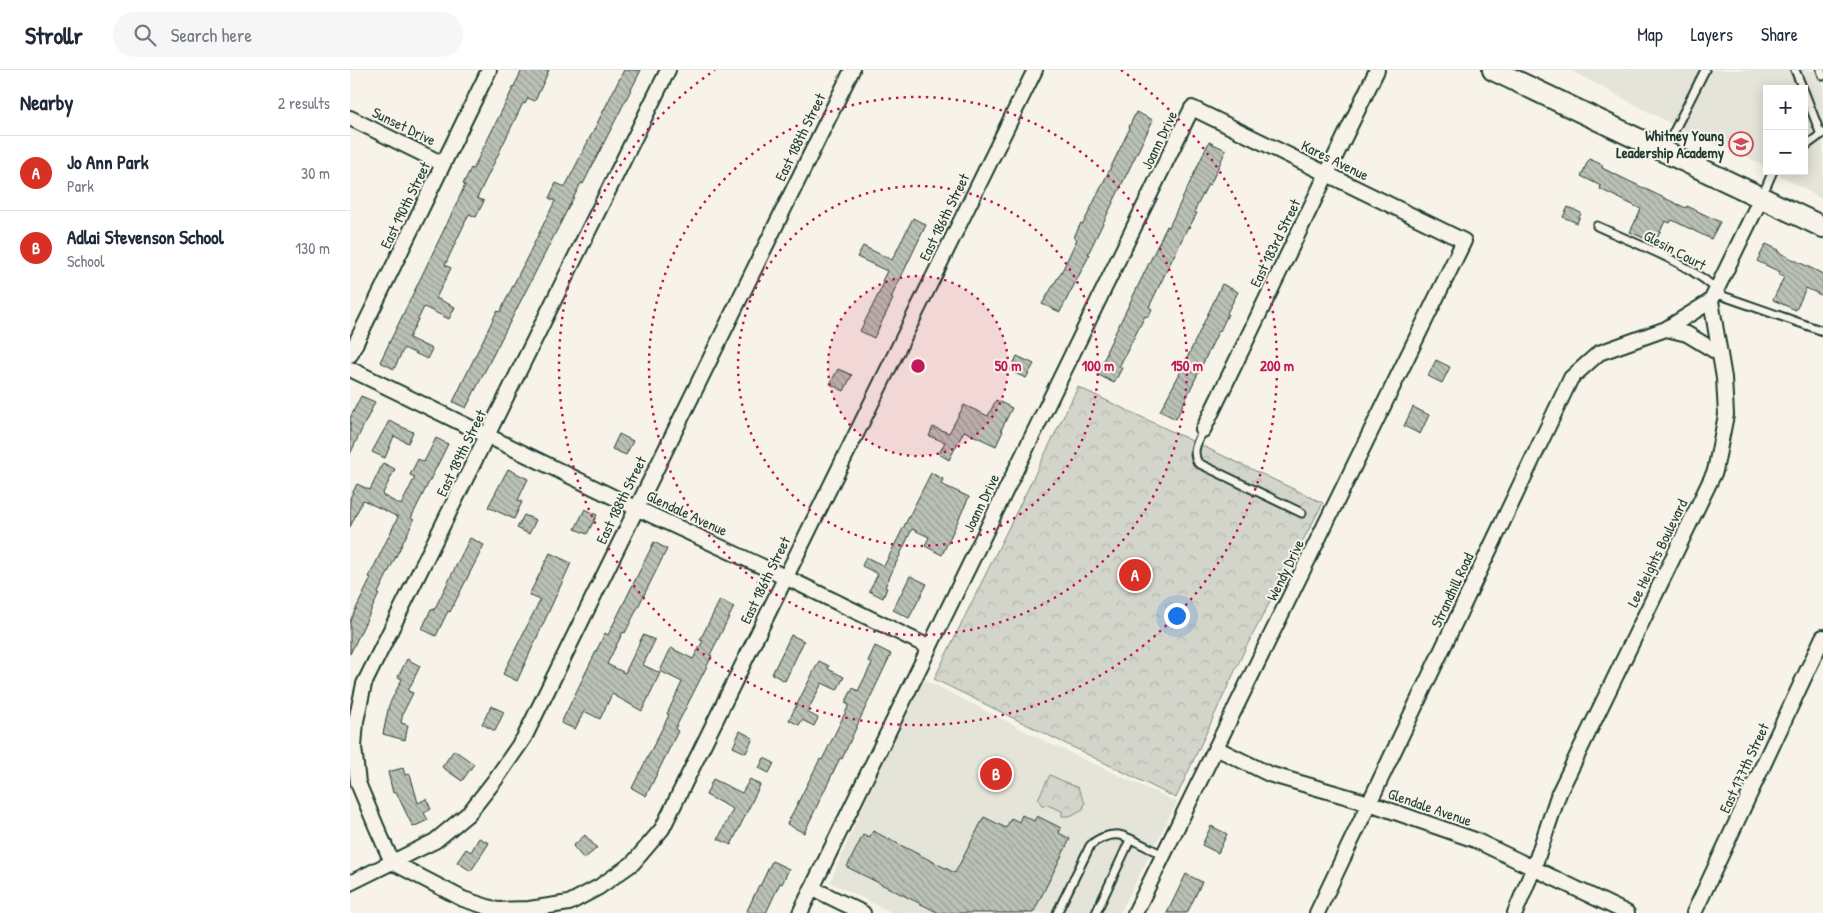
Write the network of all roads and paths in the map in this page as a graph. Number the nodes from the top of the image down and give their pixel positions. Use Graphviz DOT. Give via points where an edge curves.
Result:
graph roads {
  1 [pos="489,70"];
  2 [pos="668,70"];
  3 [pos="852,70"];
  4 [pos="1035,70"];
  5 [pos="1377,70"];
  6 [pos="1493,70"];
  7 [pos="1705,70"];
  8 [pos="1794,70"];
  9 [pos="1821,70"];
  10 [pos="1823,76"];
  11 [pos="1802,85"];
  12 [pos="1808,99"];
  13 [pos="1192,108"];
  14 [pos="350,118"];
  15 [pos="1822,134"];
  16 [pos="1808,144"];
  17 [pos="1664,151"];
  18 [pos="443,164"];
  19 [pos="1326,174"];
  20 [pos="1771,175"];
  21 [pos="1761,198"];
  22 [pos="1596,226"];
  23 [pos="1823,227"];
  24 [pos="1464,241"];
  25 [pos="1714,296"];
  26 [pos="1666,329"];
  27 [pos="1823,330"];
  28 [pos="1720,354"];
  29 [pos="350,355"];
  30 [pos="350,369"];
  31 [pos="1203,430"];
  32 [pos="488,436"];
  33 [pos="636,508"];
  34 [pos="1302,513"];
  35 [pos="785,576"];
  36 [pos="1823,637"];
  37 [pos="929,647"];
  38 [pos="1216,748"];
  39 [pos="1369,803"];
  40 [pos="1130,840"];
  41 [pos="1164,856"];
  42 [pos="392,862"];
  43 [pos="1534,867"];
  44 [pos="350,883"];
  45 [pos="812,888"];
  46 [pos="800,913"];
  47 [pos="863,913"];
  48 [pos="1057,913"];
  49 [pos="1096,913"];
  50 [pos="1135,913"];
  51 [pos="1317,913"];
  52 [pos="1515,913"];
  53 [pos="1627,913"];
  54 [pos="1694,913"];
  1 -- 18 [label="street, East 190th Street"];
  2 -- 32 [label="street, East 189th Street"];
  3 -- 33 [label="street, East 188th Street"];
  4 -- 35 [label="street, East 186th Street"];
  5 -- 19 [label="street, East 183rd Street"];
  6 -- 17 [label="main road"];
  7 -- 17 [label="lane"];
  8 -- 11 [label="lane"];
  9 -- 10 [label="lane"];
  12 -- 15 [label="lane"];
  13 -- 19 [label="street, Kares Avenue"];
  13 -- 37 [label="street, Joann Drive"];
  14 -- 18 [label="street, Sunset Drive"];
  15 -- 16 [label="lane"];
  17 -- 21 [label="main road"];
  18 -- 29 [label="street, East 190th Street"];
  19 -- 24 [label="street, Kares Avenue"];
  19 -- 31 [label="street, East 183rd Street"];
  20 -- 21 [label="lane"];
  21 -- 23 [label="main road"];
  21 -- 25 [label="street"];
  22 -- 25 [label="lane, Glesin Court" via="1686,268"];
  24 -- 38 [label="street, Wendy Drive"];
  25 -- 26 [label="street, Strandhill Road"];
  25 -- 27 [label="lane, Glesin Court" via="1723,296"];
  25 -- 28 [label="street, Lee Heights Boulevard"];
  26 -- 28 [label="street" via="1687,334"];
  26 -- 39 [label="street, Strandhill Road" via="1599,353 1571,378"];
  28 -- 43 [label="street, Lee Heights Boulevard" via="1726,415 1714,471 1559,793"];
  30 -- 32 [label="street, Glendale Avenue"];
  31 -- 34 [label="lane" via="1195,448 1198,463"];
  32 -- 33 [label="street, Glendale Avenue"];
  32 -- 42 [label="street, East 189th Street" via="364,684 354,747 358,783"];
  33 -- 35 [label="street, Glendale Avenue"];
  33 -- 42 [label="street, East 188th Street" via="524,738 496,780 469,813 435,841"];
  35 -- 37 [label="street, Glendale Avenue"];
  35 -- 42 [label="street, East 186th Street" via="662,829 633,863 599,887 569,902 529,909 497,910 463,899"];
  36 -- 54 [label="street, East 177th Street"];
  37 -- 45 [label="street, Joann Drive"];
  38 -- 39 [label="street, Glendale Avenue" via="1269,774"];
  38 -- 41 [label="street, Wendy Drive"];
  39 -- 43 [label="street, Glendale Avenue" via="1475,840"];
  39 -- 51 [label="street, Strandhill Road"];
  40 -- 41 [label="lane"];
  40 -- 48 [label="lane" via="1120,835 1095,841"];
  40 -- 49 [label="lane"];
  41 -- 50 [label="street, Wendy Drive"];
  42 -- 44 [label="street, East 188th Street"];
  43 -- 52 [label="street, Lee Heights Boulevard"];
  43 -- 53 [label="street, Glendale Avenue"];
  45 -- 46 [label="street, Joann Drive"];
  45 -- 47 [label="street"];
}
